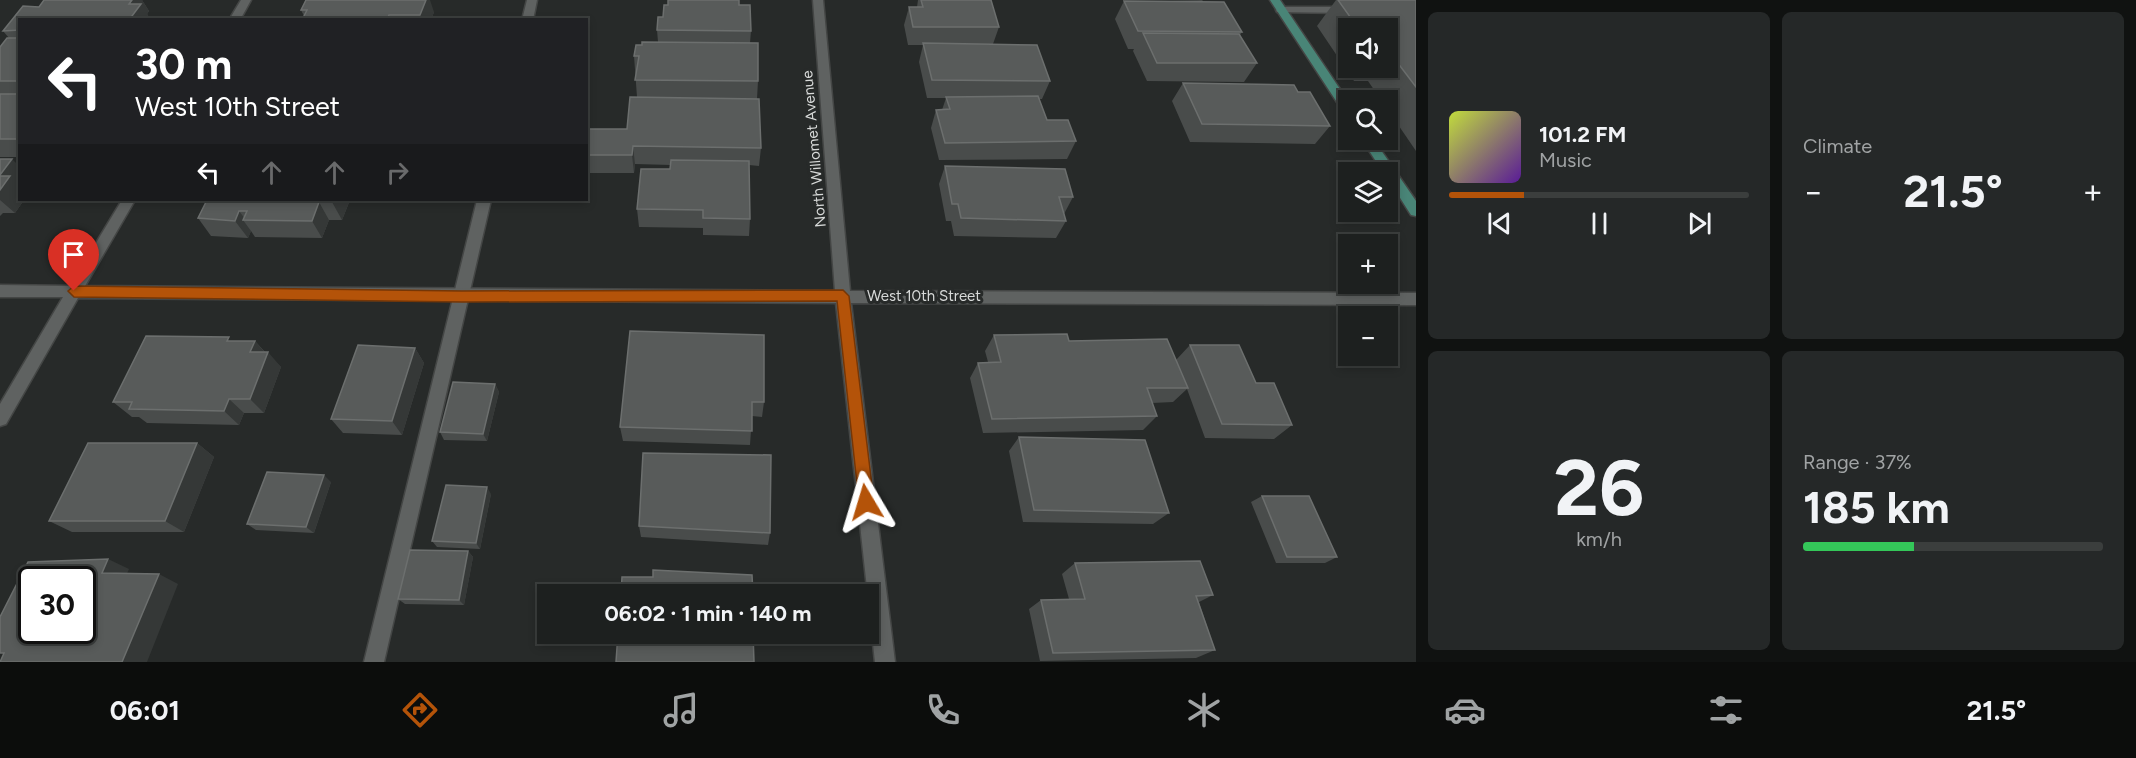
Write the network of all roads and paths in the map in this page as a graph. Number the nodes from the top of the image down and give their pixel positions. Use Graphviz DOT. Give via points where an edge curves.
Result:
graph roads {
  1 [pos="246,0"];
  2 [pos="532,0"];
  3 [pos="818,0"];
  4 [pos="1278,5"];
  5 [pos="1354,10"];
  6 [pos="235,18"];
  7 [pos="528,18"];
  8 [pos="1338,95"];
  9 [pos="1375,150"];
  10 [pos="127,201"];
  11 [pos="484,201"];
  12 [pos="1416,211"];
  13 [pos="0,291"];
  14 [pos="74,291"];
  15 [pos="462,296"];
  16 [pos="843,296"];
  17 [pos="1416,299"];
  18 [pos="0,419"];
  19 [pos="374,662"];
  20 [pos="885,662"];
  1 -- 6 [label="street"];
  2 -- 7 [label="street"];
  3 -- 16 [label="street, North Willomet Avenue"];
  4 -- 5 [label="street"];
  4 -- 8 [label="main road"];
  9 -- 12 [label="main road"];
  10 -- 14 [label="street"];
  11 -- 15 [label="street"];
  13 -- 14 [label="street, West 10th Street"];
  14 -- 15 [label="street, West 10th Street"];
  14 -- 18 [label="street"];
  15 -- 16 [label="street, West 10th Street"];
  15 -- 19 [label="street"];
  16 -- 17 [label="street, West 10th Street"];
  16 -- 20 [label="street, North Willomet Avenue"];
}
